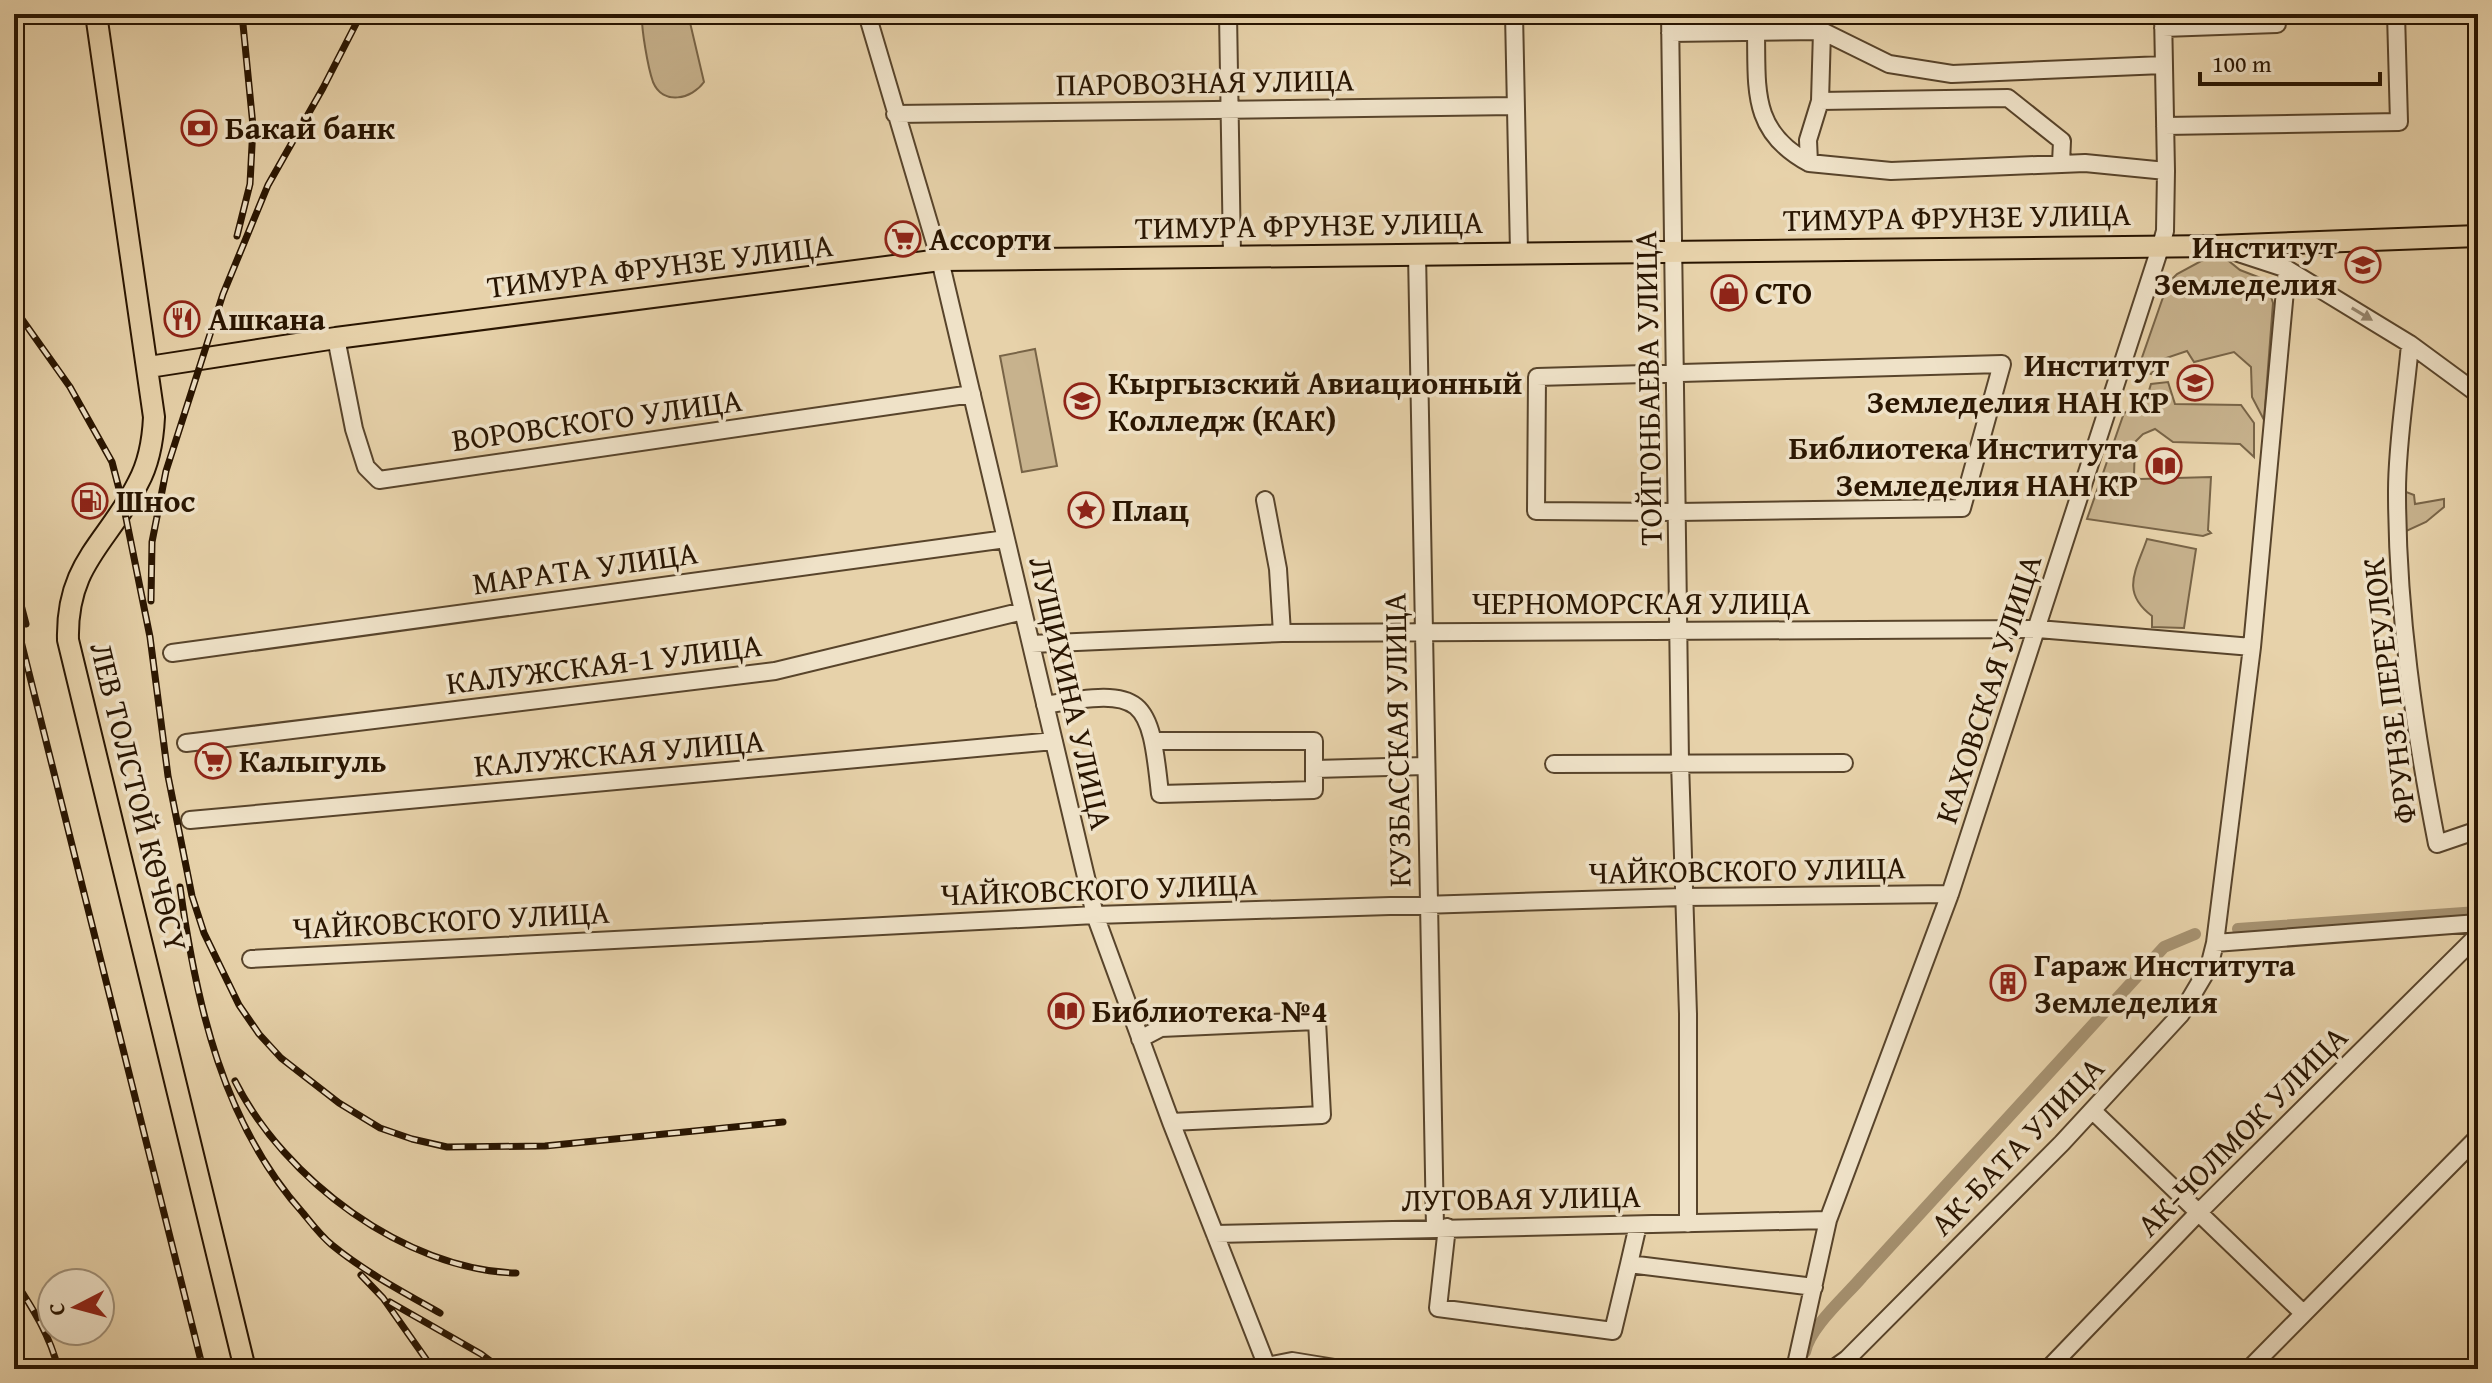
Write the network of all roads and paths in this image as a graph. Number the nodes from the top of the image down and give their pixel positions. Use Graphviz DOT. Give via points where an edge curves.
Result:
graph roads {
  1 [pos="96,14"];
  2 [pos="867,14"];
  3 [pos="1228,14"];
  4 [pos="1514,14"];
  5 [pos="1670,14"];
  6 [pos="2396,14"];
  7 [pos="2163,21"];
  8 [pos="2277,24"];
  9 [pos="1822,31"];
  10 [pos="1756,32"];
  11 [pos="1670,33"];
  12 [pos="2163,65"];
  13 [pos="1820,101"];
  14 [pos="1515,106"];
  15 [pos="1230,111"];
  16 [pos="895,114"];
  17 [pos="2165,126"];
  18 [pos="1809,163"];
  19 [pos="2061,163"];
  20 [pos="2166,171"];
  21 [pos="2478,236"];
  22 [pos="2161,245"];
  23 [pos="2216,246"];
  24 [pos="1675,250"];
  25 [pos="1519,252"];
  26 [pos="1417,253"];
  27 [pos="1232,255"];
  28 [pos="940,260"];
  29 [pos="2287,269"];
  30 [pos="336,338"];
  31 [pos="2410,344"];
  32 [pos="149,367"];
  33 [pos="1676,374"];
  34 [pos="972,394"];
  35 [pos="2478,394"];
  36 [pos="1265,500"];
  37 [pos="1677,512"];
  38 [pos="1006,539"];
  39 [pos="1023,611"];
  40 [pos="1679,629"];
  41 [pos="2038,629"];
  42 [pos="1282,633"];
  43 [pos="1425,633"];
  44 [pos="1031,644"];
  45 [pos="2252,647"];
  46 [pos="172,653"];
  47 [pos="1045,705"];
  48 [pos="1054,741"];
  49 [pos="1155,741"];
  50 [pos="186,743"];
  51 [pos="1680,762"];
  52 [pos="1844,763"];
  53 [pos="1554,764"];
  54 [pos="1425,766"];
  55 [pos="1315,769"];
  56 [pos="190,820"];
  57 [pos="2478,830"];
  58 [pos="1950,894"];
  59 [pos="1683,897"];
  60 [pos="1428,905"];
  61 [pos="1095,915"];
  62 [pos="2478,923"];
  63 [pos="2478,935"];
  64 [pos="2215,943"];
  65 [pos="251,959"];
  66 [pos="1140,1039"];
  67 [pos="2093,1111"];
  68 [pos="1171,1122"];
  69 [pos="2478,1137"];
  70 [pos="2198,1213"];
  71 [pos="1828,1220"];
  72 [pos="1688,1224"];
  73 [pos="1638,1225"];
  74 [pos="1441,1227"];
  75 [pos="1215,1234"];
  76 [pos="1629,1264"];
  77 [pos="1814,1287"];
  78 [pos="2303,1313"];
  79 [pos="1268,1368"];
  80 [pos="245,1369"];
  81 [pos="1341,1369"];
  82 [pos="1795,1369"];
  83 [pos="1833,1369"];
  84 [pos="2048,1369"];
  85 [pos="2249,1369"];
  1 -- 32 [label="main road, ЛЕВ ТОЛСТОЙ КӨЧӨСҮ"];
  2 -- 16 [label="street, ЛУЩИХИНА УЛИЦА"];
  3 -- 15 [label="street"];
  4 -- 14 [label="street"];
  5 -- 11 [label="street, ТОЙГОНБАЕВА УЛИЦА"];
  6 -- 17 [label="street" via="2399,122"];
  7 -- 8 [label="street"];
  7 -- 12 [label="street, КАХОВСКАЯ УЛИЦА"];
  9 -- 10 [label="street"];
  9 -- 12 [label="street" via="1889,64 1952,74"];
  9 -- 13 [label="street"];
  10 -- 11 [label="street"];
  10 -- 18 [label="street" via="1763,118 1782,145"];
  11 -- 24 [label="street, ТОЙГОНБАЕВА УЛИЦА"];
  12 -- 17 [label="street, КАХОВСКАЯ УЛИЦА"];
  13 -- 18 [label="street" via="1808,140"];
  13 -- 19 [label="street" via="2008,98 2062,141"];
  14 -- 15 [label="street, ПАРОВОЗНАЯ УЛИЦА"];
  14 -- 25 [label="street"];
  15 -- 16 [label="street, ПАРОВОЗНАЯ УЛИЦА"];
  15 -- 27 [label="street"];
  16 -- 28 [label="street, ЛУЩИХИНА УЛИЦА"];
  17 -- 20 [label="street, КАХОВСКАЯ УЛИЦА"];
  18 -- 19 [label="street" via="1891,171"];
  19 -- 20 [label="street"];
  20 -- 22 [label="street, КАХОВСКАЯ УЛИЦА"];
  21 -- 23 [label="main road, ТИМУРА ФРУНЗЕ УЛИЦА"];
  22 -- 23 [label="main road, ТИМУРА ФРУНЗЕ УЛИЦА"];
  22 -- 24 [label="main road, ТИМУРА ФРУНЗЕ УЛИЦА"];
  22 -- 41 [label="street, КАХОВСКАЯ УЛИЦА"];
  23 -- 29 [label="street"];
  24 -- 25 [label="main road, ТИМУРА ФРУНЗЕ УЛИЦА"];
  24 -- 33 [label="street, ТОЙГОНБАЕВА УЛИЦА"];
  25 -- 26 [label="main road, ТИМУРА ФРУНЗЕ УЛИЦА"];
  26 -- 27 [label="main road, ТИМУРА ФРУНЗЕ УЛИЦА"];
  26 -- 43 [label="street, КУЗБАССКАЯ УЛИЦА"];
  27 -- 28 [label="main road, ТИМУРА ФРУНЗЕ УЛИЦА"];
  28 -- 30 [label="main road, ТИМУРА ФРУНЗЕ УЛИЦА"];
  28 -- 34 [label="street, ЛУЩИХИНА УЛИЦА"];
  29 -- 31 [label="street, one-way"];
  29 -- 45 [label="street"];
  30 -- 32 [label="main road, ТИМУРА ФРУНЗЕ УЛИЦА"];
  30 -- 34 [label="street, ВОРОВСКОГО УЛИЦА" via="354,429 366,467 379,480"];
  31 -- 35 [label="street"];
  31 -- 57 [label="street, ФРУНЗЕ ПЕРЕУЛОК" via="2397,488 2403,626 2418,748 2437,844"];
  32 -- 80 [label="main road, ЛЕВ ТОЛСТОЙ КӨЧӨСҮ" via="152,441 130,499 82,567 68,640"];
  33 -- 37 [label="street, ТОЙГОНБАЕВА УЛИЦА"];
  33 -- 37 [label="street" via="1537,377 1536,511"];
  33 -- 37 [label="street" via="2002,364 1962,508"];
  34 -- 38 [label="street, ЛУЩИХИНА УЛИЦА"];
  36 -- 42 [label="street" via="1278,569"];
  37 -- 40 [label="street, ТОЙГОНБАЕВА УЛИЦА"];
  38 -- 39 [label="street, ЛУЩИХИНА УЛИЦА"];
  38 -- 46 [label="street, МАРАТА УЛИЦА"];
  39 -- 44 [label="street, ЛУЩИХИНА УЛИЦА"];
  39 -- 50 [label="street, КАЛУЖСКАЯ-1 УЛИЦА" via="775,671"];
  40 -- 41 [label="street, ЧЕРНОМОРСКАЯ УЛИЦА"];
  40 -- 43 [label="street, ЧЕРНОМОРСКАЯ УЛИЦА"];
  40 -- 51 [label="street, ТОЙГОНБАЕВА УЛИЦА"];
  41 -- 45 [label="street, ЧЕРНОМОРСКАЯ УЛИЦА"];
  41 -- 58 [label="street, КАХОВСКАЯ УЛИЦА"];
  42 -- 43 [label="street, ЧЕРНОМОРСКАЯ УЛИЦА"];
  42 -- 44 [label="street, ЧЕРНОМОРСКАЯ УЛИЦА"];
  43 -- 54 [label="street, КУЗБАССКАЯ УЛИЦА"];
  44 -- 47 [label="street, ЛУЩИХИНА УЛИЦА"];
  45 -- 64 [label="street"];
  47 -- 48 [label="street, ЛУЩИХИНА УЛИЦА"];
  47 -- 49 [label="street" via="1095,698 1130,702 1142,711"];
  48 -- 56 [label="street, КАЛУЖСКАЯ УЛИЦА"];
  48 -- 61 [label="street, ЛУЩИХИНА УЛИЦА"];
  49 -- 55 [label="street" via="1314,741"];
  49 -- 55 [label="street" via="1160,794 1314,790"];
  51 -- 52 [label="street"];
  51 -- 53 [label="street"];
  51 -- 59 [label="street, ТОЙГОНБАЕВА УЛИЦА"];
  54 -- 55 [label="street"];
  54 -- 60 [label="street, КУЗБАССКАЯ УЛИЦА"];
  58 -- 59 [label="street, ЧАЙКОВСКОГО УЛИЦА"];
  58 -- 71 [label="street, КАХОВСКАЯ УЛИЦА"];
  59 -- 60 [label="street, ЧАЙКОВСКОГО УЛИЦА"];
  59 -- 72 [label="street, ТОЙГОНБАЕВА УЛИЦА"];
  60 -- 61 [label="street, ЧАЙКОВСКОГО УЛИЦА"];
  60 -- 74 [label="street, КУЗБАССКАЯ УЛИЦА"];
  61 -- 65 [label="street, ЧАЙКОВСКОГО УЛИЦА"];
  61 -- 66 [label="street, ЛУЩИХИНА УЛИЦА"];
  62 -- 64 [label="street"];
  63 -- 70 [label="street, АК-ЧОЛМОК УЛИЦА"];
  64 -- 67 [label="street, АК-БАТА УЛИЦА" via="2209,967 2181,1014"];
  66 -- 68 [label="street, ЛУЩИХИНА УЛИЦА"];
  66 -- 68 [label="street" via="1161,1028 1317,1021 1322,1115"];
  67 -- 70 [label="street"];
  67 -- 83 [label="street, АК-БАТА УЛИЦА"];
  68 -- 75 [label="street, ЛУЩИХИНА УЛИЦА"];
  69 -- 78 [label="street"];
  70 -- 78 [label="street"];
  70 -- 84 [label="street, АК-ЧОЛМОК УЛИЦА"];
  71 -- 72 [label="street, ЛУГОВАЯ УЛИЦА"];
  71 -- 77 [label="street, КАХОВСКАЯ УЛИЦА"];
  72 -- 73 [label="street, ЛУГОВАЯ УЛИЦА"];
  73 -- 74 [label="street, ЛУГОВАЯ УЛИЦА"];
  73 -- 76 [label="street"];
  74 -- 75 [label="street, ЛУГОВАЯ УЛИЦА"];
  74 -- 76 [label="street, КУЗБАССКАЯ УЛИЦА" via="1438,1308 1613,1331"];
  75 -- 79 [label="street, ЛУЩИХИНА УЛИЦА"];
  76 -- 77 [label="street"];
  77 -- 82 [label="street, КАХОВСКАЯ УЛИЦА"];
  78 -- 85 [label="street"];
  79 -- 81 [label="street" via="1292,1361"];
}
